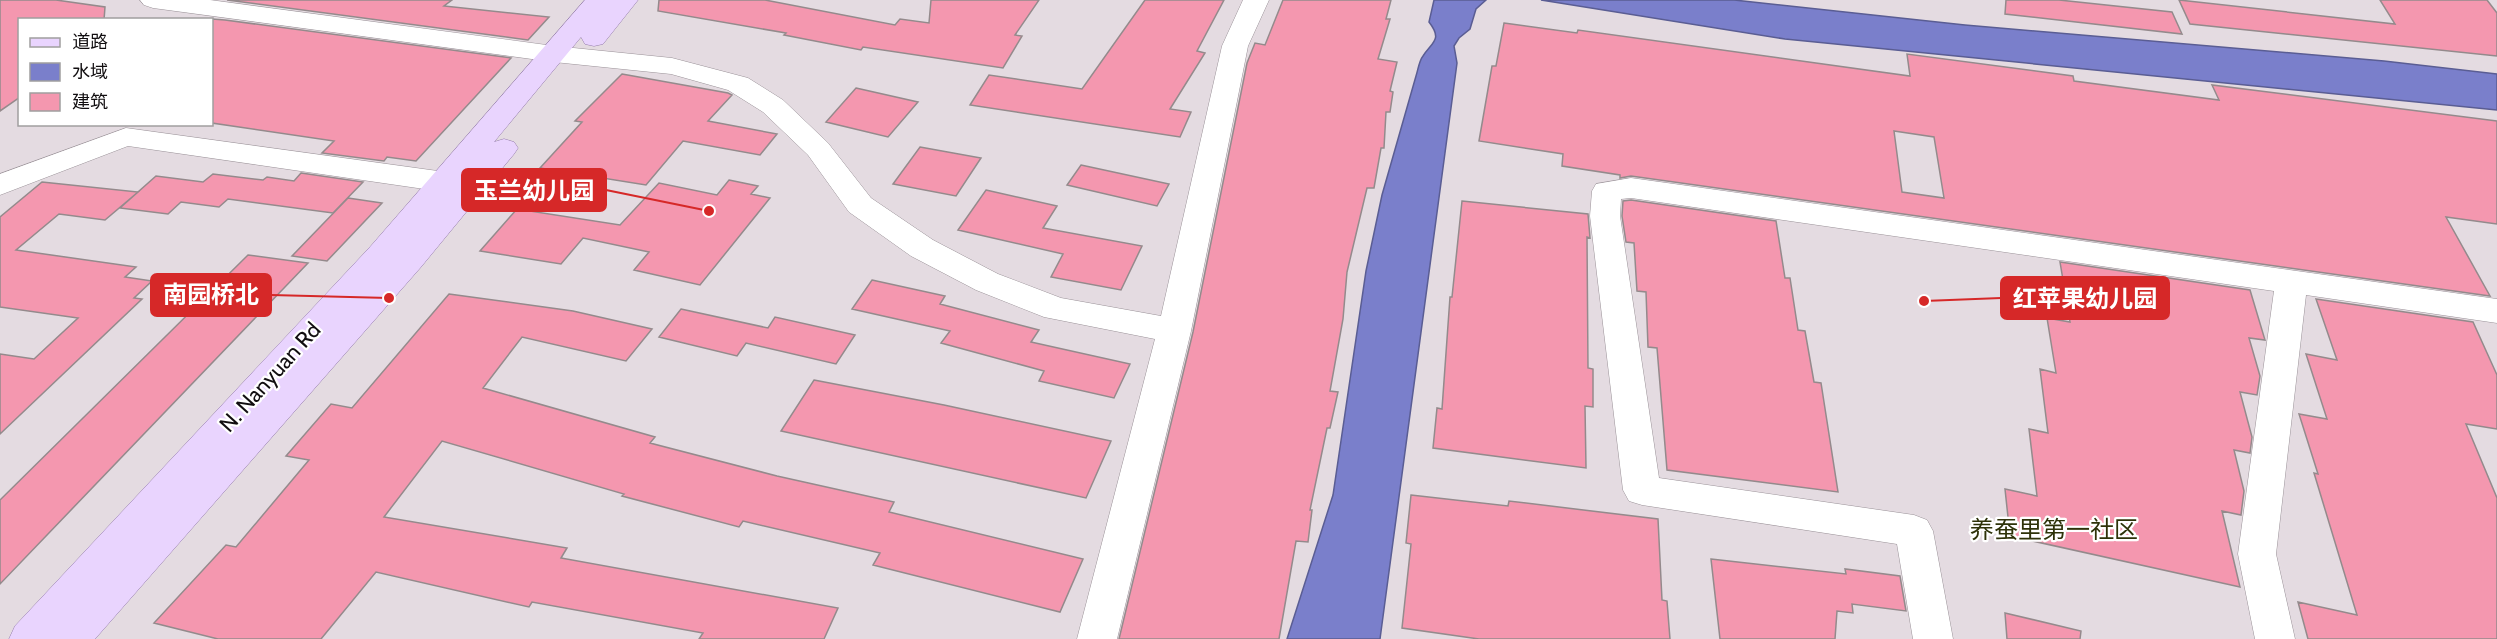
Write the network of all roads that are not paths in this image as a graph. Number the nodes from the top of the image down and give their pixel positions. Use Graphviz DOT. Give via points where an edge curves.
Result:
graph roads {
  1 [pos="153,0"];
  2 [pos="599,0"];
  3 [pos="625,0"];
  4 [pos="1256,0"];
  5 [pos="567,55"];
  6 [pos="445,182"];
  7 [pos="0,185"];
  8 [pos="2291,282"];
  9 [pos="2497,311"];
  10 [pos="1174,332"];
  11 [pos="29,639"];
  12 [pos="70,639"];
  13 [pos="1097,639"];
  14 [pos="1933,639"];
  15 [pos="2275,639"];
  1 -- 5 [label="street"];
  2 -- 5 [label="main road, N. Nanyuan Rd"];
  3 -- 5 [label="main road, N. Nanyuan Rd"];
  4 -- 10 [label="street" via="1235,46"];
  5 -- 6 [label="main road, N. Nanyuan Rd"];
  5 -- 10 [label="street" via="672,66 738,84 773,106 818,149 860,205 922,249 987,282 1056,309"];
  5 -- 12 [label="main road, N. Nanyuan Rd" via="410,259"];
  6 -- 7 [label="street" via="126,137"];
  6 -- 11 [label="main road, N. Nanyuan Rd"];
  8 -- 9 [label="street"];
  8 -- 14 [label="street" via="1631,188 1607,191 1605,216 1642,490 1914,531"];
  8 -- 15 [label="street" via="2257,554"];
  10 -- 13 [label="street"];
}
